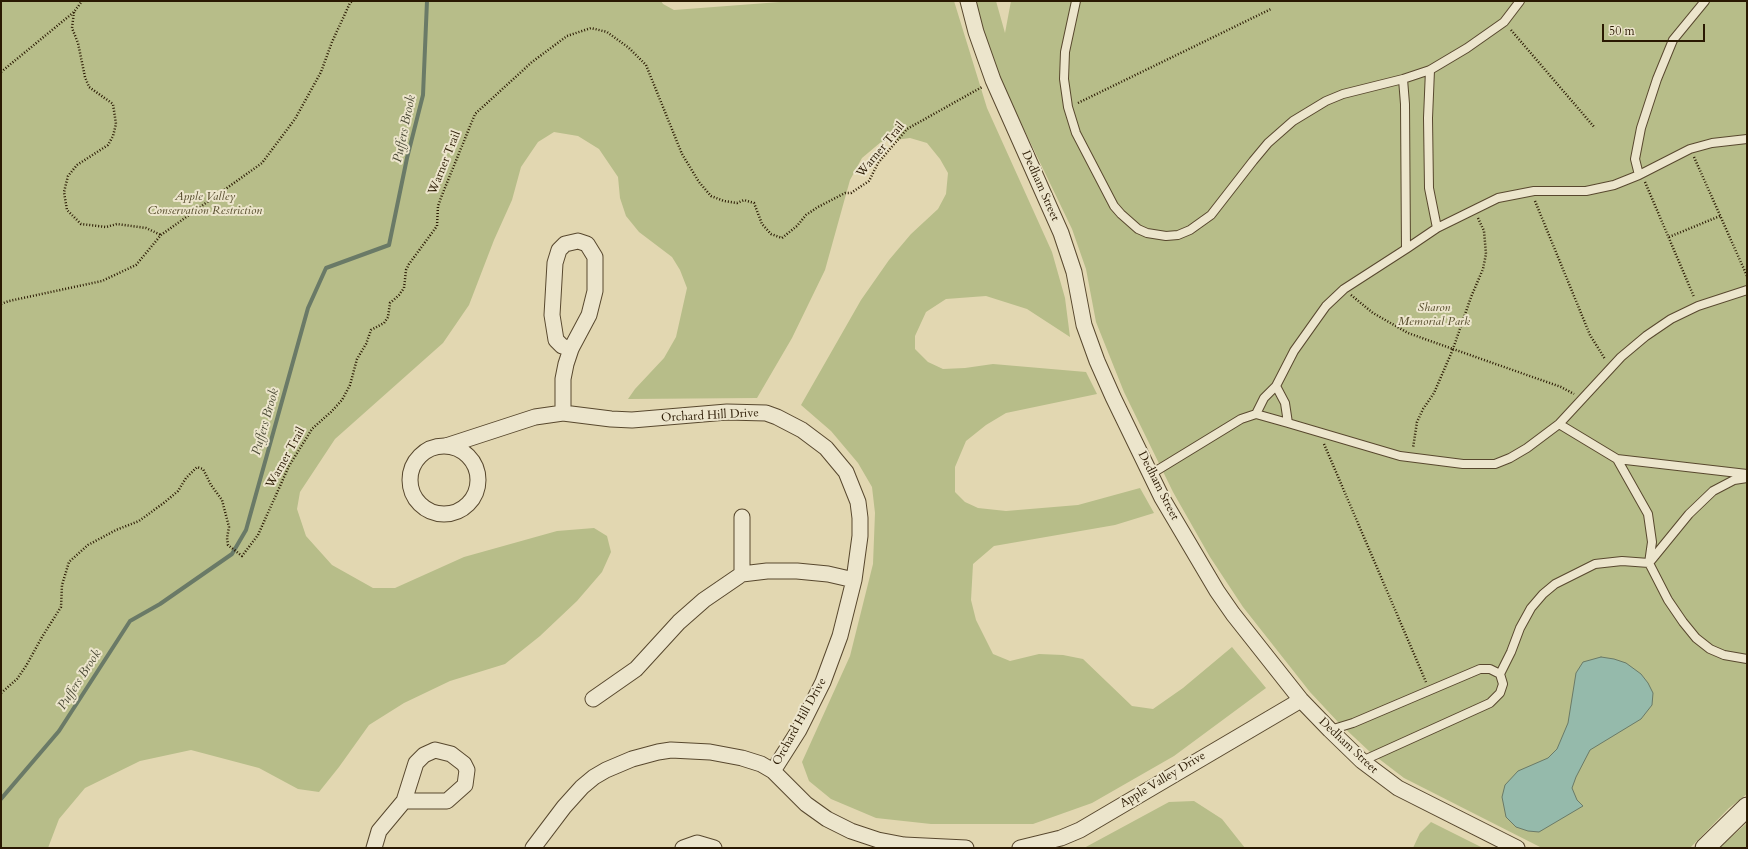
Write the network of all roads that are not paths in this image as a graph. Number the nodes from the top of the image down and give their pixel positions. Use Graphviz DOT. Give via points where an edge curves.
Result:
graph roads {
  1 [pos="968,1"];
  2 [pos="1076,1"];
  3 [pos="1520,1"];
  4 [pos="1705,1"];
  5 [pos="1430,70"];
  6 [pos="1403,79"];
  7 [pos="1747,139"];
  8 [pos="1640,175"];
  9 [pos="1437,228"];
  10 [pos="1406,248"];
  11 [pos="1747,290"];
  12 [pos="571,349"];
  13 [pos="1276,386"];
  14 [pos="563,414"];
  15 [pos="1256,414"];
  16 [pos="1288,423"];
  17 [pos="1559,424"];
  18 [pos="446,446"];
  19 [pos="1617,459"];
  20 [pos="1151,474"];
  21 [pos="1747,474"];
  22 [pos="1747,478"];
  23 [pos="742,517"];
  24 [pos="1650,563"];
  25 [pos="742,574"];
  26 [pos="854,580"];
  27 [pos="1747,660"];
  28 [pos="1500,674"];
  29 [pos="593,699"];
  30 [pos="1301,700"];
  31 [pos="1330,730"];
  32 [pos="1362,761"];
  33 [pos="772,771"];
  34 [pos="404,800"];
  35 [pos="1747,807"];
  36 [pos="374,848"];
  37 [pos="533,848"];
  38 [pos="683,848"];
  39 [pos="714,848"];
  40 [pos="966,848"];
  41 [pos="1020,848"];
  42 [pos="1517,848"];
  43 [pos="1704,848"];
  1 -- 20 [label="street, Dedham Street" via="993,80 1065,245 1074,272 1084,325 1097,361"];
  2 -- 6 [label="lane" via="1065,52 1064,79 1068,107 1076,133 1114,206 1138,229 1152,235 1178,235 1211,215 1268,143 1293,121 1343,94"];
  3 -- 5 [label="lane" via="1504,22"];
  4 -- 8 [label="lane" via="1673,40 1657,79 1641,128 1635,159"];
  5 -- 6 [label="lane"];
  5 -- 9 [label="lane" via="1429,188"];
  6 -- 10 [label="lane"];
  7 -- 8 [label="lane" via="1712,143 1690,149"];
  8 -- 9 [label="lane" via="1614,185 1586,191 1531,192 1498,198"];
  9 -- 10 [label="lane"];
  10 -- 13 [label="lane" via="1344,289 1326,306 1294,351"];
  11 -- 17 [label="lane" via="1698,306 1671,319 1646,336 1611,368"];
  12 -- 12 [label="street" via="589,315 595,291 595,256 587,244 578,241 565,244 559,250 553,302 556,340 562,346"];
  12 -- 14 [label="street" via="563,379"];
  13 -- 15 [label="lane" via="1264,398"];
  13 -- 16 [label="lane" via="1285,403"];
  14 -- 18 [label="street, Orchard Hill Drive" via="535,417"];
  14 -- 26 [label="street, Orchard Hill Drive" via="632,420 756,412 770,414 802,430 818,441 834,458 846,472 854,489 860,528"];
  15 -- 16 [label="lane"];
  15 -- 20 [label="lane" via="1241,419"];
  16 -- 17 [label="lane" via="1412,458 1463,464 1495,464 1510,458"];
  17 -- 19 [label="lane"];
  18 -- 18 [label="street, Orchard Hill Drive" via="466,453 473,461 479,481 477,491 465,508 455,513 434,513 418,502 413,494 410,474 416,460 427,450 436,446"];
  19 -- 21 [label="lane"];
  19 -- 24 [label="lane" via="1648,514 1652,542"];
  20 -- 30 [label="street, Dedham Street" via="1217,591"];
  22 -- 24 [label="lane" via="1734,480 1713,490 1689,514"];
  23 -- 25 [label="street"];
  24 -- 27 [label="lane" via="1668,600 1696,638 1710,649"];
  24 -- 28 [label="lane" via="1622,561 1595,564 1555,584 1531,608"];
  25 -- 26 [label="street" via="797,571"];
  25 -- 29 [label="street" via="704,600 679,622 636,669"];
  26 -- 33 [label="street, Orchard Hill Drive" via="840,636 823,682 799,730"];
  28 -- 31 [label="lane" via="1490,669 1480,669 1353,723"];
  28 -- 32 [label="lane" via="1503,684 1500,693 1490,703"];
  30 -- 31 [label="street, Dedham Street"];
  30 -- 41 [label="street, Apple Valley Drive" via="1080,830 1056,840"];
  31 -- 32 [label="street, Dedham Street"];
  32 -- 42 [label="street, Dedham Street" via="1398,788"];
  33 -- 37 [label="street" via="753,761 710,752 672,750 632,759 606,770 582,787"];
  33 -- 40 [label="street" via="806,804 827,819 851,831 904,845"];
  34 -- 36 [label="street" via="378,831"];
  35 -- 43 [label="street"];
  38 -- 39 [label="street" via="697,843"];
}
